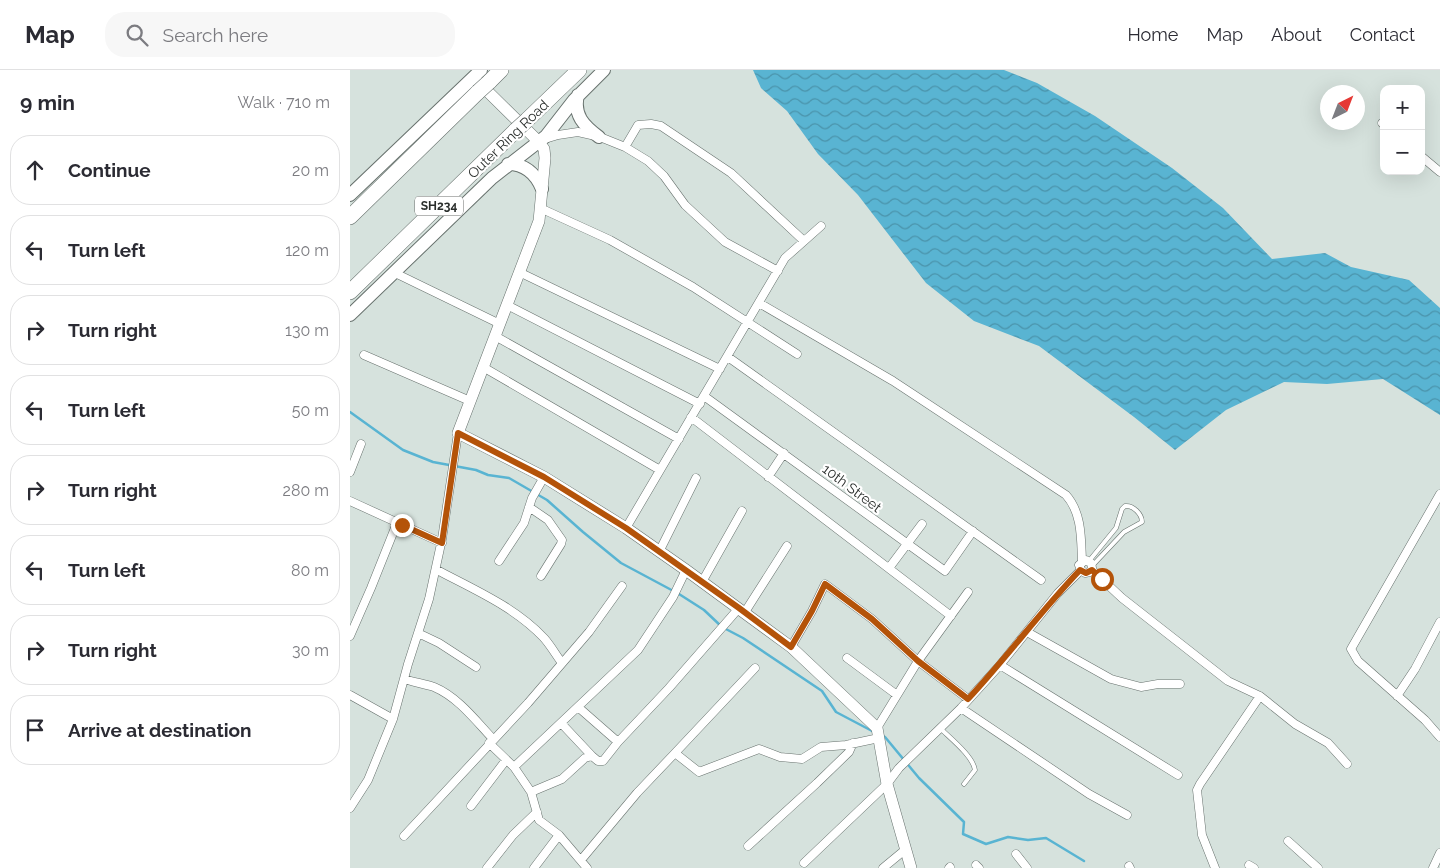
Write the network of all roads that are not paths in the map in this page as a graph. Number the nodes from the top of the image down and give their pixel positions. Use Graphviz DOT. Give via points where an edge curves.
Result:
graph roads {
  1 [pos="501,70"];
  2 [pos="579,70"];
  3 [pos="604,70"];
  4 [pos="480,80"];
  5 [pos="578,95"];
  6 [pos="599,137"];
  7 [pos="539,142"];
  8 [pos="625,147"];
  9 [pos="1425,159"];
  10 [pos="508,164"];
  11 [pos="1440,172"];
  12 [pos="542,189"];
  13 [pos="350,195"];
  14 [pos="540,208"];
  15 [pos="350,217"];
  16 [pos="821,226"];
  17 [pos="804,241"];
  18 [pos="778,271"];
  19 [pos="518,272"];
  20 [pos="394,273"];
  21 [pos="350,292"];
  22 [pos="759,303"];
  23 [pos="507,305"];
  24 [pos="350,315"];
  25 [pos="748,322"];
  26 [pos="500,324"];
  27 [pos="495,336"];
  28 [pos="797,354"];
  29 [pos="364,355"];
  30 [pos="728,356"];
  31 [pos="484,367"];
  32 [pos="720,369"];
  33 [pos="702,400"];
  34 [pos="470,401"];
  35 [pos="692,418"];
  36 [pos="458,433"];
  37 [pos="679,438"];
  38 [pos="361,444"];
  39 [pos="784,453"];
  40 [pos="660,470"];
  41 [pos="350,472"];
  42 [pos="544,477"];
  43 [pos="768,477"];
  44 [pos="696,478"];
  45 [pos="1440,494"];
  46 [pos="350,501"];
  47 [pos="529,506"];
  48 [pos="742,511"];
  49 [pos="396,523"];
  50 [pos="922,524"];
  51 [pos="626,528"];
  52 [pos="973,531"];
  53 [pos="442,543"];
  54 [pos="907,545"];
  55 [pos="787,546"];
  56 [pos="660,552"];
  57 [pos="499,561"];
  58 [pos="1089,565"];
  59 [pos="889,568"];
  60 [pos="437,570"];
  61 [pos="686,570"];
  62 [pos="541,576"];
  63 [pos="1041,580"];
  64 [pos="702,582"];
  65 [pos="622,586"];
  66 [pos="968,592"];
  67 [pos="742,610"];
  68 [pos="951,616"];
  69 [pos="1440,622"];
  70 [pos="1027,632"];
  71 [pos="418,633"];
  72 [pos="350,636"];
  73 [pos="791,647"];
  74 [pos="847,658"];
  75 [pos="918,661"];
  76 [pos="562,663"];
  77 [pos="1000,665"];
  78 [pos="476,667"];
  79 [pos="755,668"];
  80 [pos="404,679"];
  81 [pos="1180,684"];
  82 [pos="350,695"];
  83 [pos="898,695"];
  84 [pos="1260,696"];
  85 [pos="1397,696"];
  86 [pos="968,699"];
  87 [pos="578,707"];
  88 [pos="961,708"];
  89 [pos="393,719"];
  90 [pos="561,723"];
  91 [pos="940,728"];
  92 [pos="878,733"];
  93 [pos="1440,737"];
  94 [pos="491,741"];
  95 [pos="618,742"];
  96 [pos="853,743"];
  97 [pos="675,753"];
  98 [pos="592,756"];
  99 [pos="506,760"];
  100 [pos="1347,764"];
  101 [pos="514,767"];
  102 [pos="1178,775"];
  103 [pos="887,784"];
  104 [pos="964,784"];
  105 [pos="350,790"];
  106 [pos="531,792"];
  107 [pos="358,795"];
  108 [pos="471,806"];
  109 [pos="350,808"];
  110 [pos="537,812"];
  111 [pos="1127,815"];
  112 [pos="559,835"];
  113 [pos="404,836"];
  114 [pos="1288,841"];
  115 [pos="748,846"];
  116 [pos="906,849"];
  117 [pos="1016,854"];
  118 [pos="1440,854"];
  119 [pos="804,863"];
  120 [pos="584,865"];
  121 [pos="487,868"];
  122 [pos="534,868"];
  123 [pos="883,868"];
  124 [pos="911,868"];
  125 [pos="1027,868"];
  126 [pos="1215,868"];
  127 [pos="1318,868"];
  128 [pos="1433,868"];
  1 -- 4 [label="highway"];
  2 -- 21 [label="highway, Outer Ring Road / SH234"];
  3 -- 5 [label="main road"];
  4 -- 7 [label="street"];
  4 -- 13 [label="main road"];
  4 -- 15 [label="highway"];
  5 -- 6 [label="main road" via="579,117"];
  5 -- 7 [label="main road"];
  6 -- 7 [label="street" via="569,132"];
  6 -- 8 [label="street"];
  7 -- 10 [label="main road"];
  7 -- 12 [label="street" via="545,158"];
  8 -- 17 [label="street" via="638,125 661,126 731,173"];
  8 -- 18 [label="street" via="664,176 685,205 725,242"];
  9 -- 11 [label="street"];
  10 -- 12 [label="main road" via="526,168"];
  10 -- 20 [label="main road"];
  12 -- 14 [label="street"];
  14 -- 19 [label="street" via="539,221"];
  14 -- 25 [label="street" via="610,240"];
  16 -- 17 [label="street"];
  17 -- 18 [label="street" via="785,258"];
  18 -- 22 [label="street"];
  19 -- 23 [label="street"];
  19 -- 32 [label="street"];
  20 -- 24 [label="main road"];
  20 -- 26 [label="street"];
  22 -- 25 [label="street"];
  22 -- 58 [label="street" via="893,381 1066,494 1075,507"];
  23 -- 26 [label="street"];
  23 -- 33 [label="street, 10th Street"];
  25 -- 28 [label="street"];
  25 -- 30 [label="street"];
  26 -- 27 [label="street"];
  27 -- 31 [label="street"];
  27 -- 37 [label="street"];
  29 -- 34 [label="street"];
  30 -- 32 [label="street"];
  30 -- 52 [label="street"];
  31 -- 34 [label="street"];
  31 -- 40 [label="street"];
  32 -- 33 [label="street"];
  33 -- 35 [label="street"];
  33 -- 39 [label="street, 10th Street"];
  34 -- 36 [label="street"];
  35 -- 37 [label="street"];
  35 -- 43 [label="street"];
  36 -- 42 [label="street"];
  36 -- 53 [label="street"];
  37 -- 40 [label="street"];
  38 -- 41 [label="street"];
  39 -- 43 [label="street"];
  39 -- 54 [label="street, 10th Street"];
  40 -- 51 [label="street"];
  42 -- 47 [label="street"];
  42 -- 51 [label="street"];
  43 -- 59 [label="street"];
  44 -- 56 [label="street"];
  45 -- 85 [label="street" via="1351,649 1358,661"];
  46 -- 49 [label="street"];
  47 -- 57 [label="street" via="524,523"];
  47 -- 62 [label="street" via="548,520 562,540"];
  48 -- 64 [label="street"];
  49 -- 53 [label="street"];
  49 -- 72 [label="street"];
  50 -- 54 [label="street"];
  51 -- 56 [label="street"];
  52 -- 54 [label="street, 10th Street" via="945,571"];
  52 -- 63 [label="street"];
  53 -- 60 [label="street"];
  54 -- 59 [label="street"];
  55 -- 67 [label="street"];
  56 -- 61 [label="street"];
  58 -- 58 [label="lane" via="1116,528 1122,509 1132,507 1142,517 1142,522 1124,532"];
  58 -- 70 [label="street" via="1086,573 1080,570 1058,593"];
  58 -- 84 [label="street" via="1122,598 1228,681"];
  59 -- 68 [label="street"];
  60 -- 71 [label="street"];
  60 -- 76 [label="street" via="522,618"];
  61 -- 64 [label="street"];
  61 -- 87 [label="street" via="679,588 638,650"];
  64 -- 67 [label="street"];
  65 -- 76 [label="street"];
  66 -- 68 [label="street"];
  67 -- 73 [label="street"];
  67 -- 95 [label="street" via="718,631"];
  68 -- 75 [label="street"];
  69 -- 85 [label="street"];
  70 -- 77 [label="street"];
  70 -- 81 [label="street" via="1111,678 1141,687"];
  71 -- 78 [label="street"];
  71 -- 80 [label="street"];
  73 -- 75 [label="street" via="825,584 872,619"];
  73 -- 92 [label="street"];
  74 -- 83 [label="street"];
  75 -- 83 [label="street"];
  75 -- 86 [label="street"];
  76 -- 94 [label="street"];
  77 -- 86 [label="street"];
  77 -- 102 [label="street"];
  79 -- 97 [label="street"];
  80 -- 89 [label="street"];
  80 -- 94 [label="street" via="434,687 448,695 468,712"];
  82 -- 89 [label="street"];
  83 -- 92 [label="street"];
  84 -- 100 [label="street" via="1295,724 1328,743"];
  84 -- 126 [label="street" via="1197,790 1202,836"];
  85 -- 93 [label="street"];
  86 -- 88 [label="street"];
  87 -- 90 [label="street"];
  87 -- 95 [label="street"];
  88 -- 91 [label="street"];
  88 -- 111 [label="street" via="1089,794"];
  89 -- 107 [label="street" via="368,780"];
  90 -- 98 [label="street"];
  90 -- 101 [label="street"];
  91 -- 103 [label="street"];
  91 -- 104 [label="lane" via="974,765 975,770"];
  92 -- 96 [label="street"];
  92 -- 103 [label="street"];
  94 -- 99 [label="street"];
  94 -- 113 [label="street"];
  95 -- 98 [label="street" via="603,760 598,761"];
  96 -- 97 [label="street" via="821,747 802,760 780,757 759,749 699,772"];
  96 -- 115 [label="street" via="849,752"];
  97 -- 120 [label="street" via="637,792"];
  98 -- 106 [label="street" via="585,758 562,779"];
  99 -- 101 [label="street"];
  99 -- 108 [label="street"];
  101 -- 106 [label="street"];
  103 -- 116 [label="street"];
  103 -- 119 [label="street"];
  105 -- 107 [label="street"];
  106 -- 110 [label="street"];
  107 -- 109 [label="street"];
  110 -- 112 [label="street" via="539,820"];
  110 -- 121 [label="street" via="513,834"];
  112 -- 120 [label="street"];
  112 -- 122 [label="street"];
  114 -- 127 [label="street"];
  116 -- 123 [label="street"];
  116 -- 124 [label="street"];
  117 -- 125 [label="street"];
  118 -- 128 [label="street"];
}
